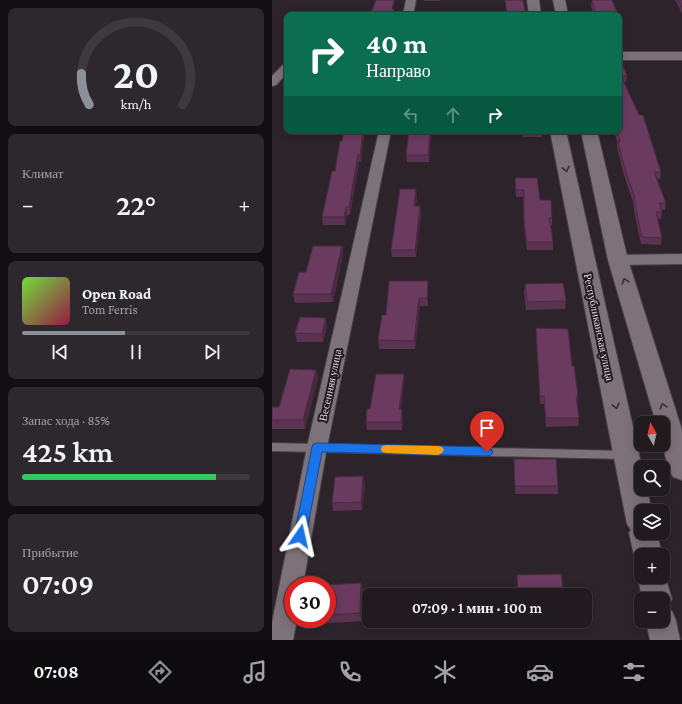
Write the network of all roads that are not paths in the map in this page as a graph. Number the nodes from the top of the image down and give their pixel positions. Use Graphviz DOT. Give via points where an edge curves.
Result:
graph roads {
  1 [pos="411,0"];
  2 [pos="533,0"];
  3 [pos="559,0"];
  4 [pos="409,12"];
  5 [pos="535,12"];
  6 [pos="561,12"];
  7 [pos="622,56"];
  8 [pos="682,56"];
  9 [pos="284,70"];
  10 [pos="272,83"];
  11 [pos="384,134"];
  12 [pos="559,134"];
  13 [pos="590,134"];
  14 [pos="682,259"];
  15 [pos="618,260"];
  16 [pos="317,447"];
  17 [pos="272,448"];
  18 [pos="626,455"];
  19 [pos="682,470"];
  20 [pos="637,504"];
  21 [pos="662,628"];
  22 [pos="281,640"];
  23 [pos="665,640"];
  1 -- 4 [label="street"];
  2 -- 5 [label="street"];
  3 -- 6 [label="street"];
  7 -- 8 [label="street"];
  9 -- 10 [label="street"];
  11 -- 16 [label="street, Весенняя улица"];
  12 -- 18 [label="street, Республиканская улица, one-way"];
  13 -- 15 [label="street"];
  14 -- 15 [label="street"];
  19 -- 15 [label="street, one-way"];
  16 -- 17 [label="lane"];
  16 -- 18 [label="lane"];
  16 -- 22 [label="street, Весенняя улица"];
  18 -- 20 [label="street, Республиканская улица"];
  21 -- 23 [label="street"];
}
